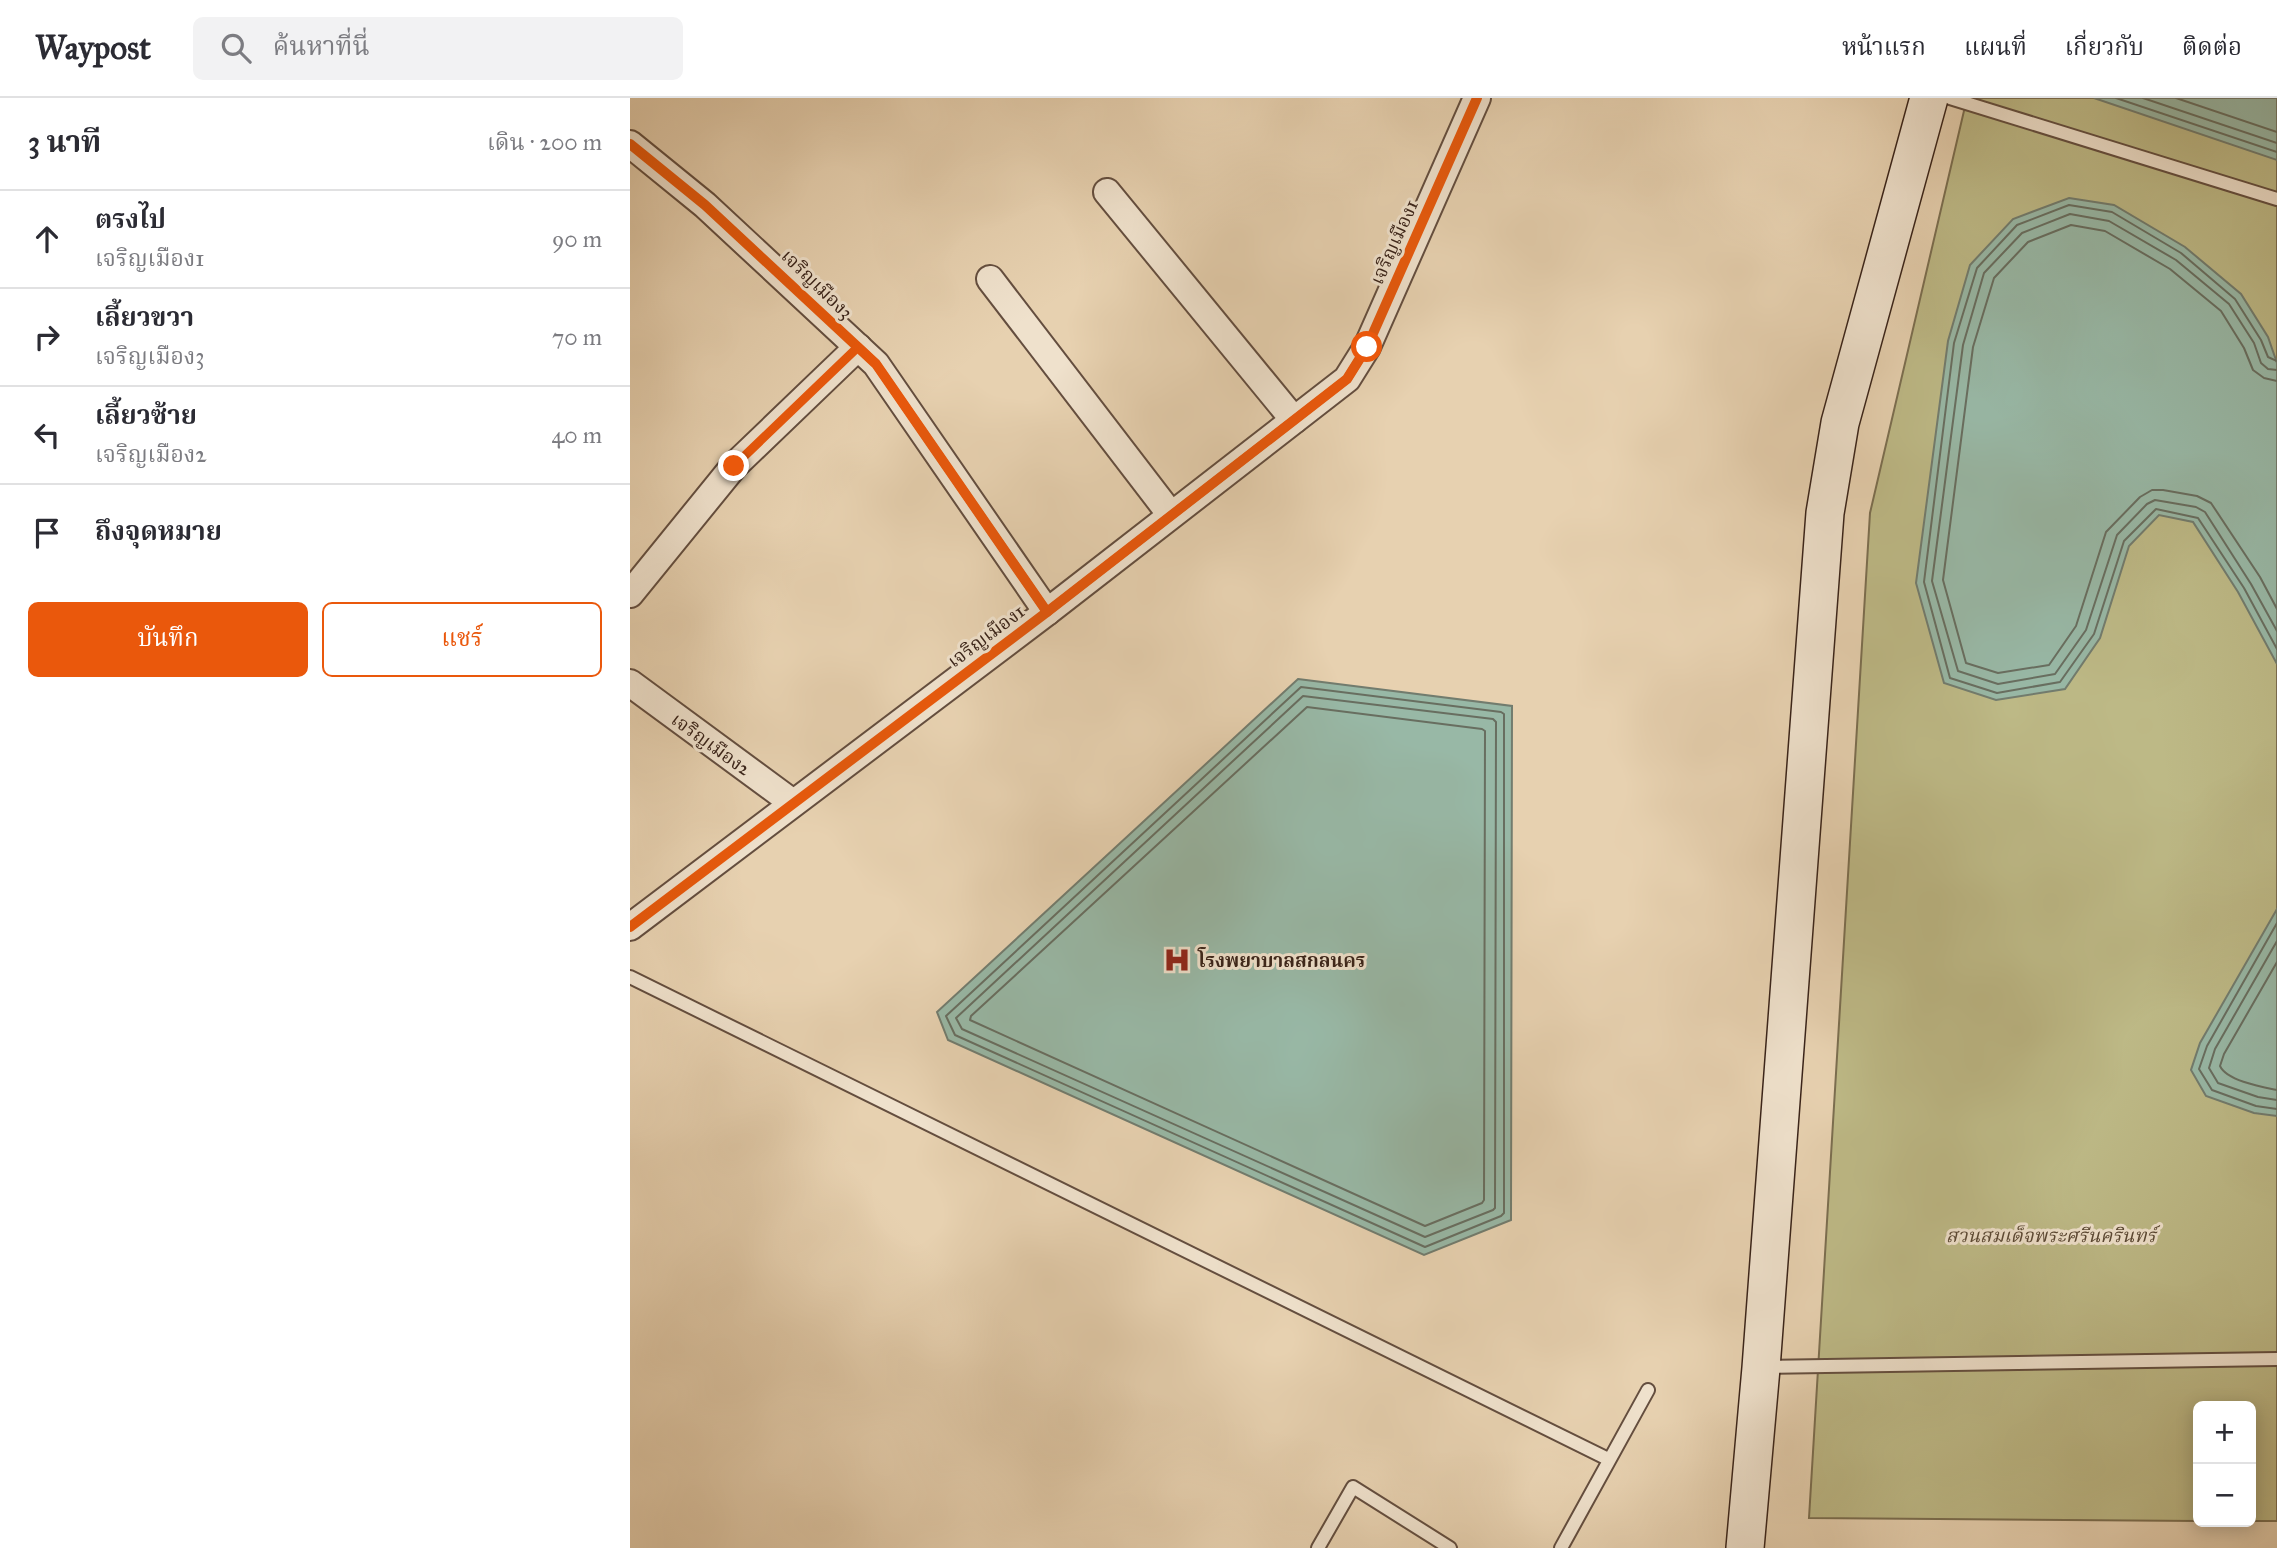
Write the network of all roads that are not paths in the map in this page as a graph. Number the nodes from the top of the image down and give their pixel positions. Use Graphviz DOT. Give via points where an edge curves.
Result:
graph roads {
  1 [pos="1477,98"];
  2 [pos="1929,98"];
  3 [pos="1950,98"];
  4 [pos="630,144"];
  5 [pos="1107,192"];
  6 [pos="2277,199"];
  7 [pos="990,279"];
  8 [pos="858,347"];
  9 [pos="1294,419"];
  10 [pos="1171,515"];
  11 [pos="630,594"];
  12 [pos="1047,612"];
  13 [pos="630,683"];
  14 [pos="793,803"];
  15 [pos="630,927"];
  16 [pos="630,977"];
  17 [pos="2277,1359"];
  18 [pos="1761,1367"];
  19 [pos="1648,1390"];
  20 [pos="1608,1459"];
  21 [pos="1318,1548"];
  22 [pos="1450,1548"];
  23 [pos="1561,1548"];
  24 [pos="1745,1548"];
  1 -- 9 [label="street, เจริญเมือง1" via="1367,347 1347,379"];
  2 -- 18 [label="main road" via="1840,423 1825,513"];
  3 -- 6 [label="lane"];
  4 -- 8 [label="street, เจริญเมือง3" via="705,205"];
  5 -- 9 [label="street"];
  7 -- 10 [label="street"];
  8 -- 11 [label="street" via="734,466"];
  8 -- 12 [label="street, เจริญเมือง3" via="876,364"];
  9 -- 10 [label="street, เจริญเมือง1"];
  10 -- 12 [label="street, เจริญเมือง1"];
  12 -- 14 [label="street, เจริญเมือง1"];
  13 -- 14 [label="street, เจริญเมือง2"];
  14 -- 15 [label="street, เจริญเมือง1"];
  16 -- 20 [label="lane"];
  17 -- 18 [label="lane"];
  18 -- 24 [label="main road"];
  19 -- 20 [label="lane"];
  20 -- 23 [label="lane"];
  21 -- 22 [label="lane" via="1353,1487"];
}
